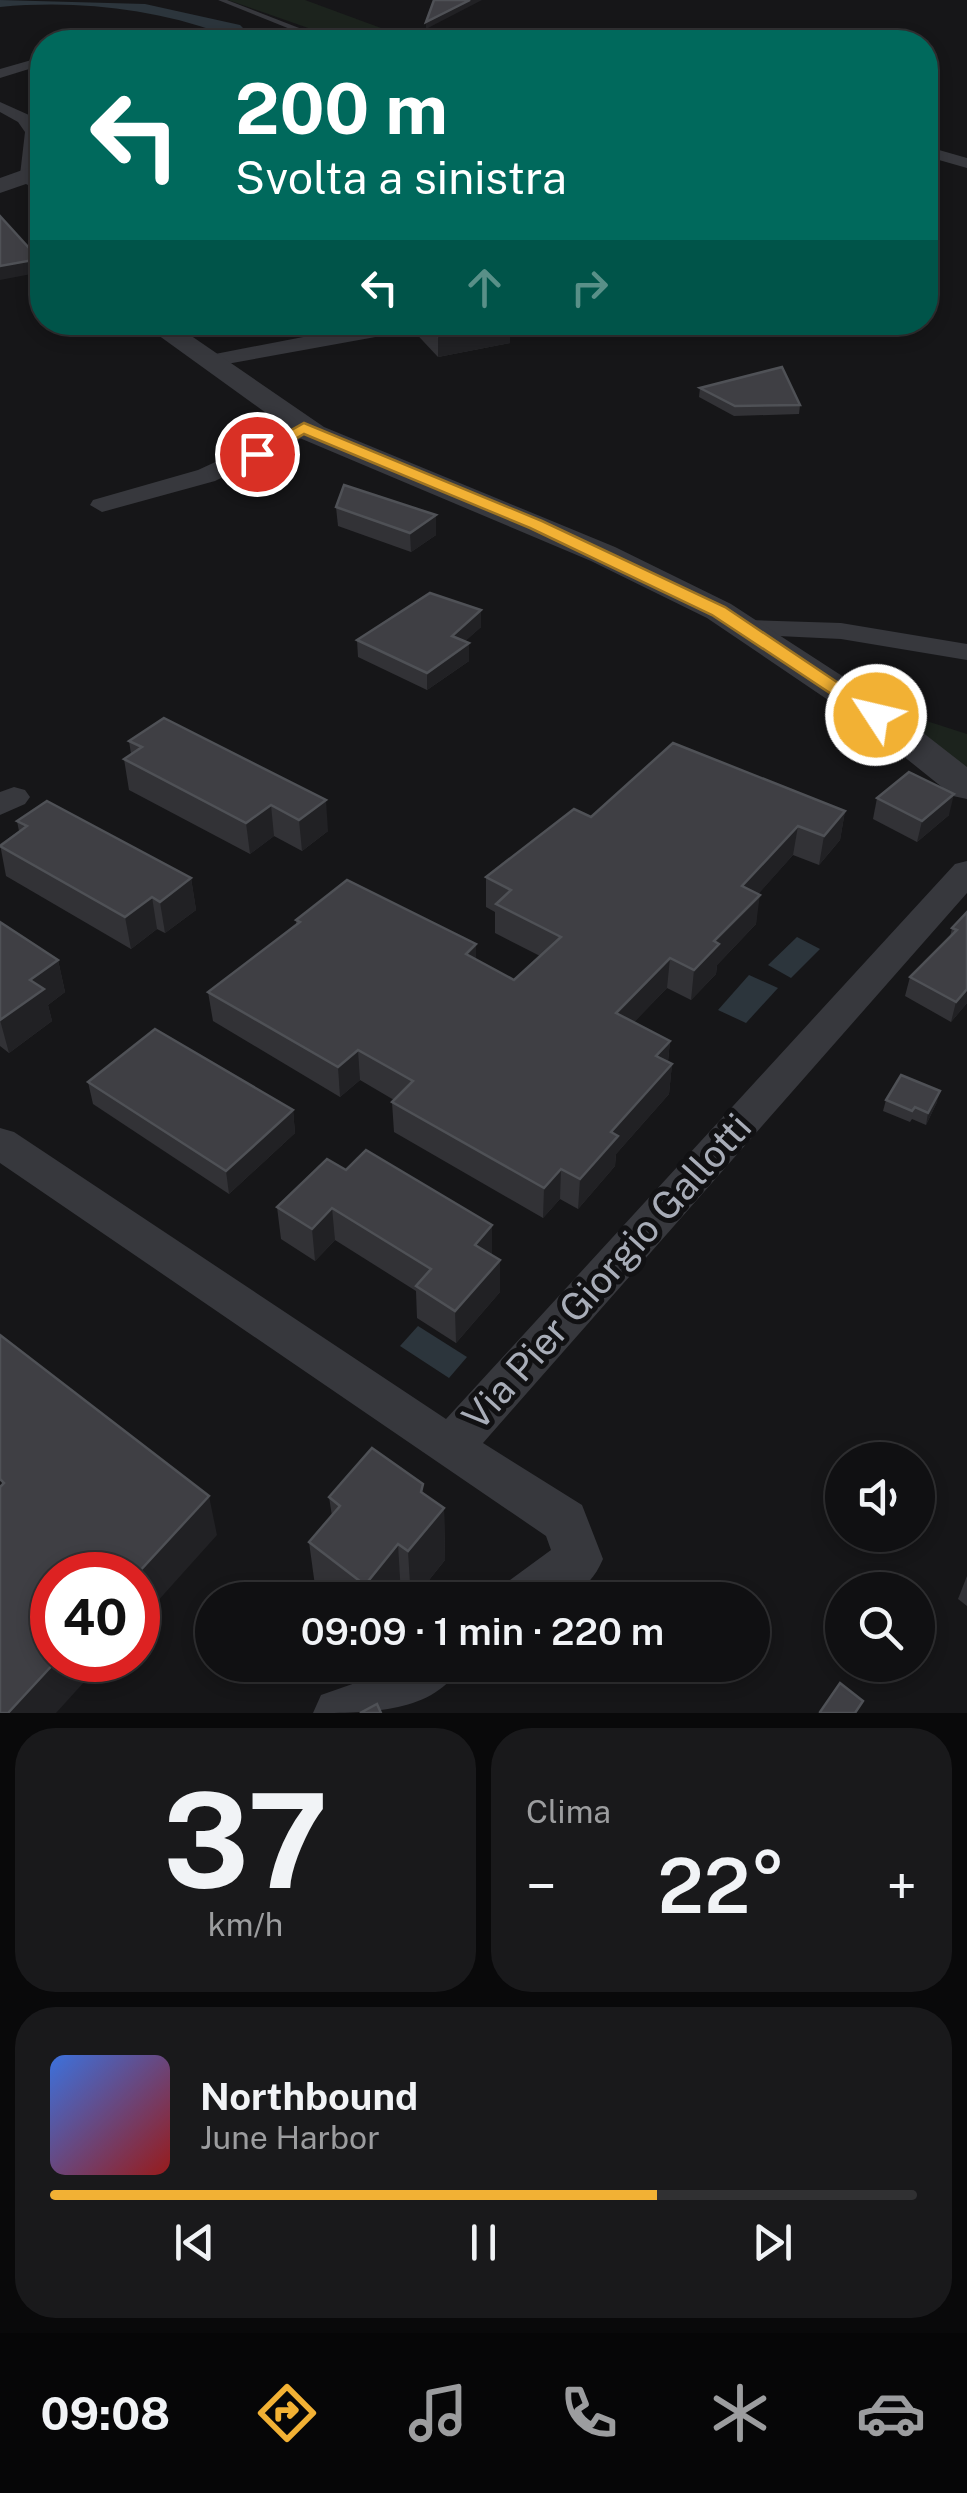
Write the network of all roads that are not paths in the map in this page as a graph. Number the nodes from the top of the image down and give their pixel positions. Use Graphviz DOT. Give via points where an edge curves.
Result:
graph roads {
  1 [pos="220,0"];
  2 [pos="298,30"];
  3 [pos="30,65"];
  4 [pos="22,67"];
  5 [pos="0,74"];
  6 [pos="30,74"];
  7 [pos="0,108"];
  8 [pos="30,125"];
  9 [pos="938,155"];
  10 [pos="967,163"];
  11 [pos="30,181"];
  12 [pos="0,186"];
  13 [pos="172,335"];
  14 [pos="353,335"];
  15 [pos="210,361"];
  16 [pos="304,428"];
  17 [pos="102,505"];
  18 [pos="748,628"];
  19 [pos="967,652"];
  20 [pos="967,787"];
  21 [pos="967,872"];
  22 [pos="0,1143"];
  23 [pos="450,1447"];
  24 [pos="548,1582"];
  25 [pos="413,1682"];
  26 [pos="339,1713"];
  1 -- 2 [label="lane"];
  3 -- 4 [label="street"];
  4 -- 5 [label="street"];
  4 -- 6 [label="street"];
  7 -- 8 [label="street"];
  9 -- 10 [label="street"];
  11 -- 12 [label="street"];
  13 -- 15 [label="street"];
  14 -- 15 [label="street"];
  15 -- 16 [label="street"];
  16 -- 17 [label="street" via="208,476"];
  16 -- 18 [label="street" via="603,554"];
  18 -- 19 [label="street" via="841,632"];
  18 -- 20 [label="street"];
  21 -- 23 [label="street, Via Pier Giorgio Gallotti"];
  22 -- 23 [label="street, Via Pier Giorgio Gallotti"];
  23 -- 24 [label="street" via="565,1520 579,1559"];
  25 -- 26 [label="street" via="395,1695"];
}
